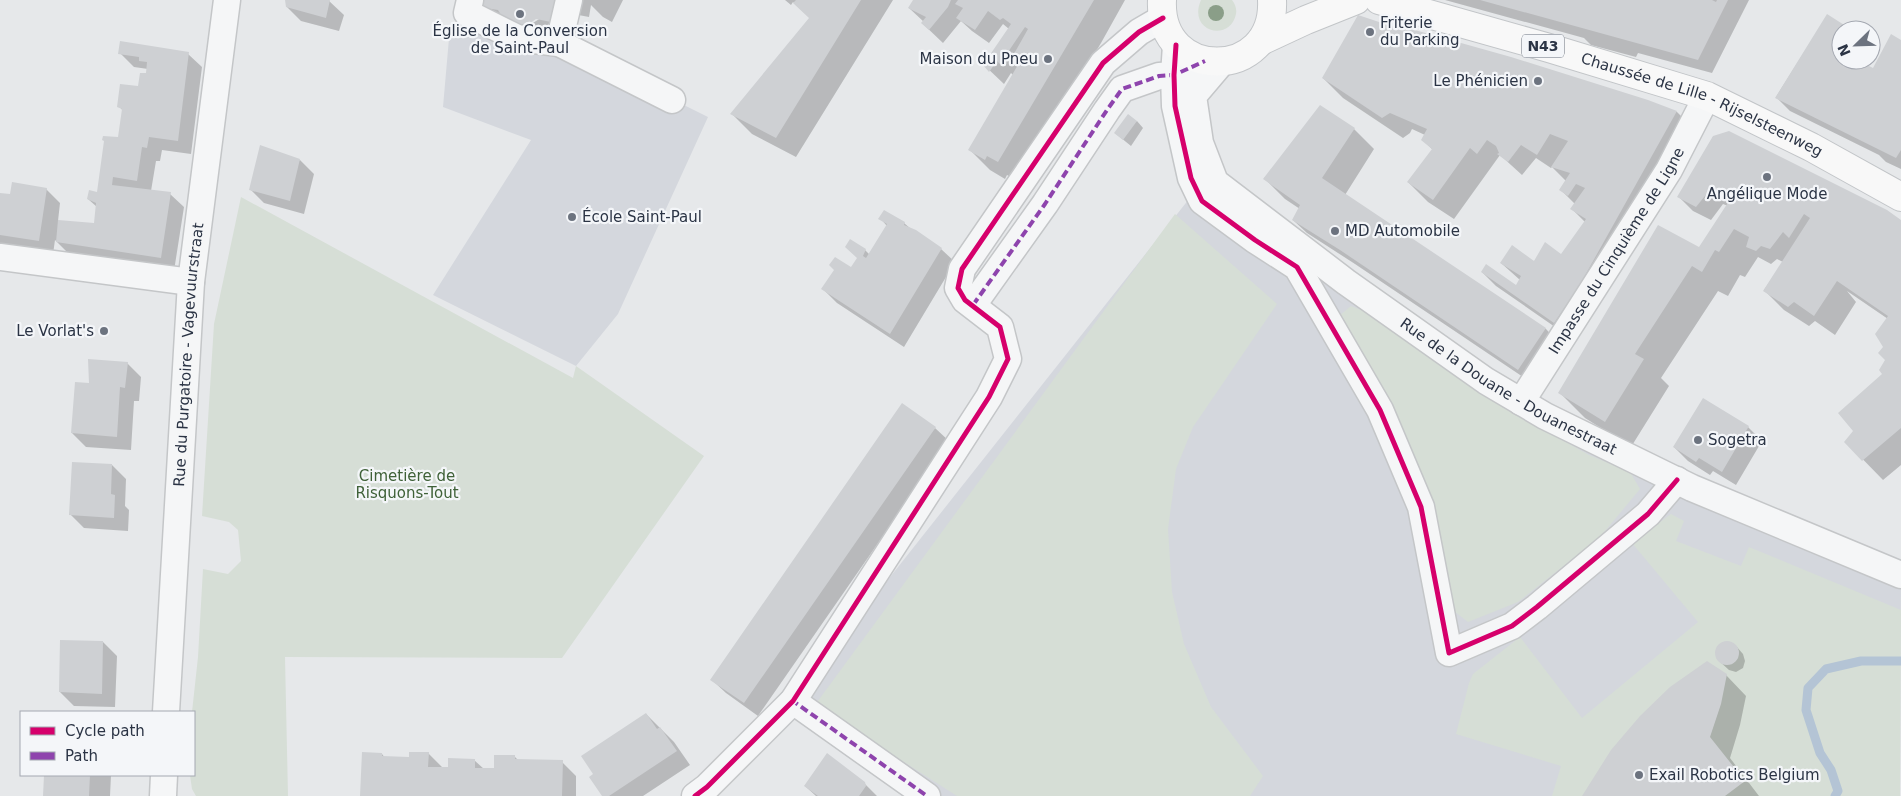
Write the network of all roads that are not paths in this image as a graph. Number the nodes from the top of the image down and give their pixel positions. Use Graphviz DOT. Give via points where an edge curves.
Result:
graph roads {
  1 [pos="228,0"];
  2 [pos="470,0"];
  3 [pos="568,0"];
  4 [pos="1272,0"];
  5 [pos="1356,0"];
  6 [pos="1378,0"];
  7 [pos="1162,9"];
  8 [pos="1261,41"];
  9 [pos="560,43"];
  10 [pos="1176,45"];
  11 [pos="1213,62"];
  12 [pos="1174,75"];
  13 [pos="1707,96"];
  14 [pos="672,100"];
  15 [pos="1901,198"];
  16 [pos="0,256"];
  17 [pos="191,282"];
  18 [pos="1346,282"];
  19 [pos="973,305"];
  20 [pos="1319,305"];
  21 [pos="1521,402"];
  22 [pos="1677,480"];
  23 [pos="1901,575"];
  24 [pos="793,701"];
  25 [pos="166,711"];
  26 [pos="164,776"];
  27 [pos="163,796"];
  28 [pos="695,796"];
  29 [pos="928,796"];
  1 -- 17 [label="street, Rue du Purgatoire - Vagevuurstraat"];
  2 -- 9 [label="street" via="467,13 517,38"];
  3 -- 9 [label="street"];
  4 -- 8 [label="main road" via="1270,23"];
  5 -- 8 [label="main road"];
  6 -- 13 [label="main road, Chaussée de Lille - Rijselsteenweg / N43"];
  7 -- 10 [label="main road" via="1168,32"];
  7 -- 19 [label="street" via="1103,63 962,270 958,288 965,300"];
  8 -- 11 [label="main road" via="1243,56"];
  9 -- 14 [label="street"];
  10 -- 11 [label="main road" via="1189,55"];
  10 -- 12 [label="street"];
  11 -- 12 [label="street"];
  11 -- 18 [label="street, Rue de la Douane - Douanestraat" via="1193,96 1200,143 1215,182"];
  12 -- 19 [label="street" via="1159,76 1122,89"];
  12 -- 20 [label="street" via="1175,106 1191,178 1202,201 1297,267"];
  13 -- 15 [label="main road, Chaussée de Lille - Rijselsteenweg / N43" via="1811,147"];
  13 -- 21 [label="street, Impasse du Cinquième de Ligne" via="1669,170"];
  16 -- 17 [label="street"];
  17 -- 25 [label="street, Rue du Purgatoire - Vagevuurstraat"];
  18 -- 20 [label="street" via="1335,284 1322,293"];
  18 -- 21 [label="street, Rue de la Douane - Douanestraat"];
  19 -- 24 [label="street" via="1000,327 1008,359 989,397"];
  20 -- 22 [label="street" via="1380,410 1421,507 1449,653 1512,626 1648,514"];
  21 -- 22 [label="street, Rue de la Douane - Douanestraat"];
  22 -- 23 [label="street, Rue de la Douane - Douanestraat"];
  24 -- 28 [label="street"];
  24 -- 29 [label="street"];
  26 -- 27 [label="street"];
}
